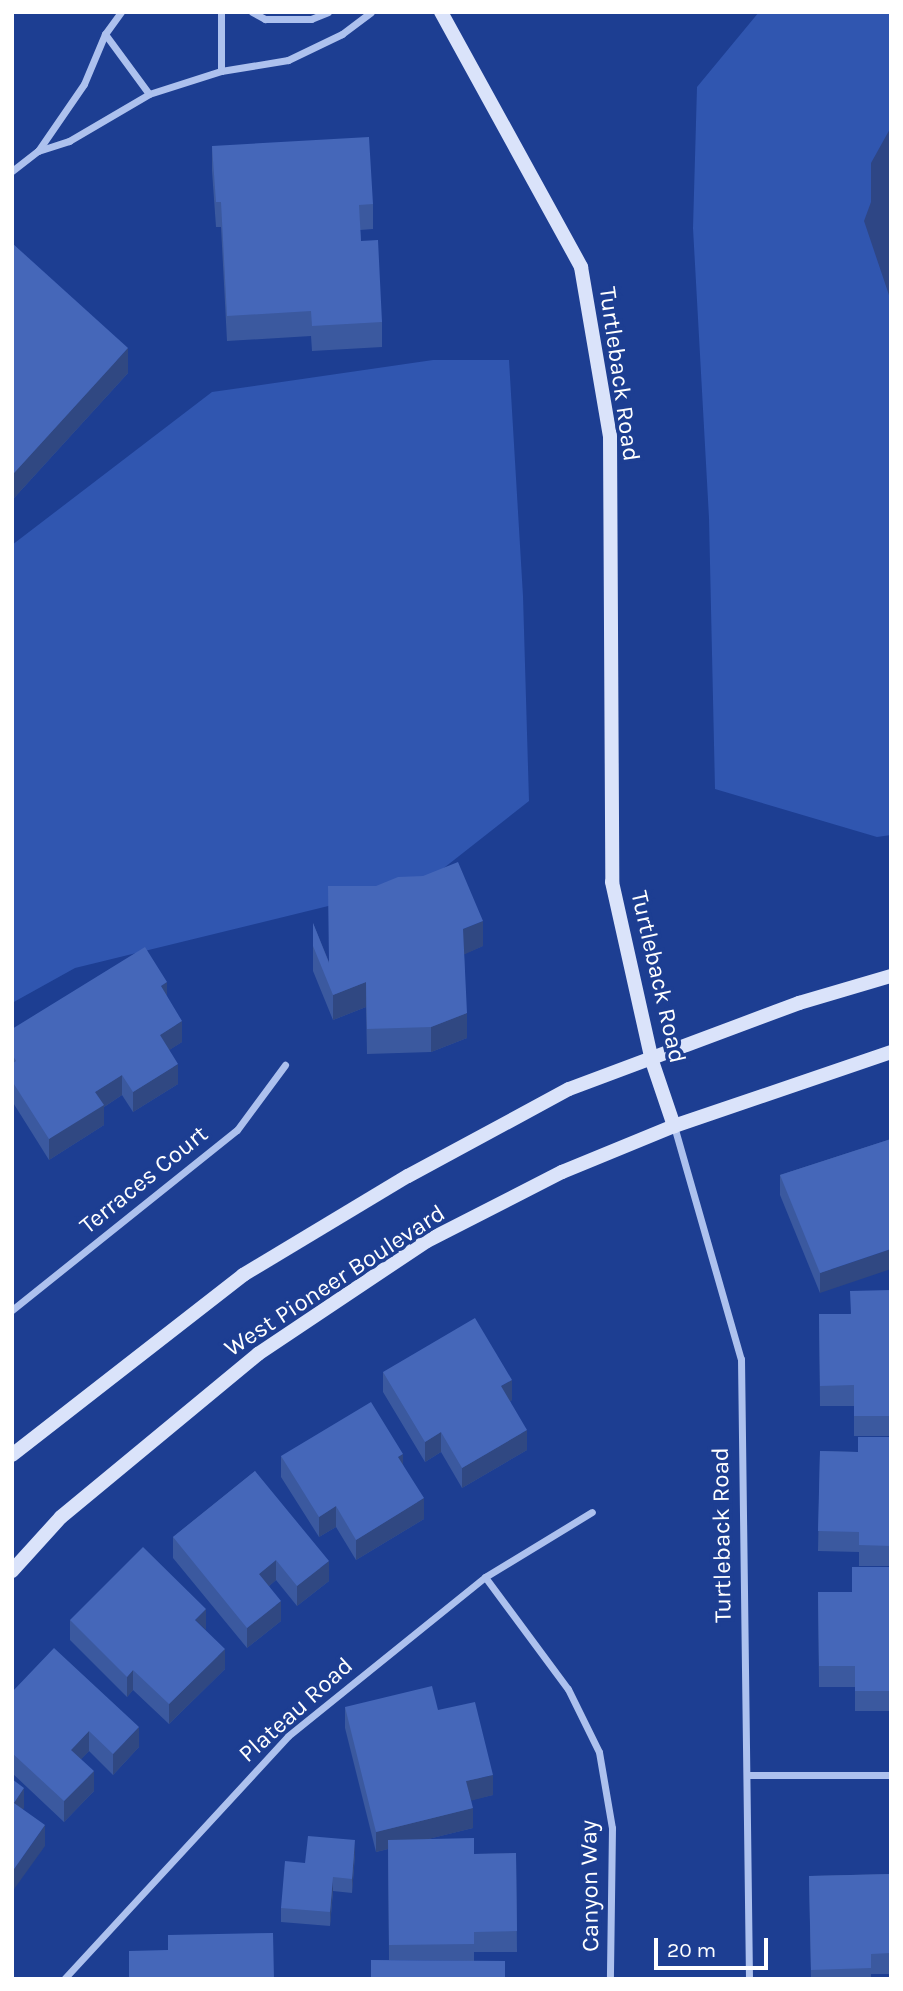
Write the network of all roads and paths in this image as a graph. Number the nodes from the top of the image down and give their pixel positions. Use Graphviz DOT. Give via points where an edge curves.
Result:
graph roads {
  1 [pos="121,12"];
  2 [pos="221,12"];
  3 [pos="252,12"];
  4 [pos="328,12"];
  5 [pos="371,12"];
  6 [pos="441,12"];
  7 [pos="105,34"];
  8 [pos="221,71"];
  9 [pos="149,94"];
  10 [pos="38,151"];
  11 [pos="12,172"];
  12 [pos="891,976"];
  13 [pos="891,1052"];
  14 [pos="652,1060"];
  15 [pos="285,1065"];
  16 [pos="674,1126"];
  17 [pos="12,1310"];
  18 [pos="12,1455"];
  19 [pos="592,1512"];
  20 [pos="12,1571"];
  21 [pos="485,1577"];
  22 [pos="749,1775"];
  23 [pos="891,1775"];
  24 [pos="64,1979"];
  25 [pos="610,1979"];
  26 [pos="749,1979"];
  1 -- 7 [label="street"];
  2 -- 8 [label="street"];
  3 -- 4 [label="street" via="265,19 311,19"];
  5 -- 8 [label="street" via="342,34 288,60"];
  6 -- 14 [label="main road, Turtleback Road" via="581,267 610,436 612,882"];
  7 -- 9 [label="street"];
  7 -- 10 [label="street" via="83,84"];
  8 -- 9 [label="street"];
  9 -- 10 [label="street" via="69,141"];
  10 -- 11 [label="street"];
  12 -- 14 [label="main road, West Pioneer Boulevard" via="799,1003"];
  13 -- 16 [label="main road, West Pioneer Boulevard"];
  14 -- 16 [label="main road, Turtleback Road"];
  14 -- 18 [label="main road, West Pioneer Boulevard" via="569,1089 408,1176 243,1275"];
  15 -- 17 [label="street, Terraces Court" via="237,1130"];
  16 -- 20 [label="main road, West Pioneer Boulevard" via="562,1172 427,1241 258,1354 61,1517"];
  16 -- 22 [label="street, Turtleback Road" via="741,1359"];
  19 -- 21 [label="street, Plateau Road"];
  21 -- 24 [label="street, Plateau Road" via="288,1736"];
  21 -- 25 [label="street, Canyon Way" via="568,1689 599,1752 612,1828"];
  22 -- 23 [label="street"];
  22 -- 26 [label="street, Turtleback Road"];
}
